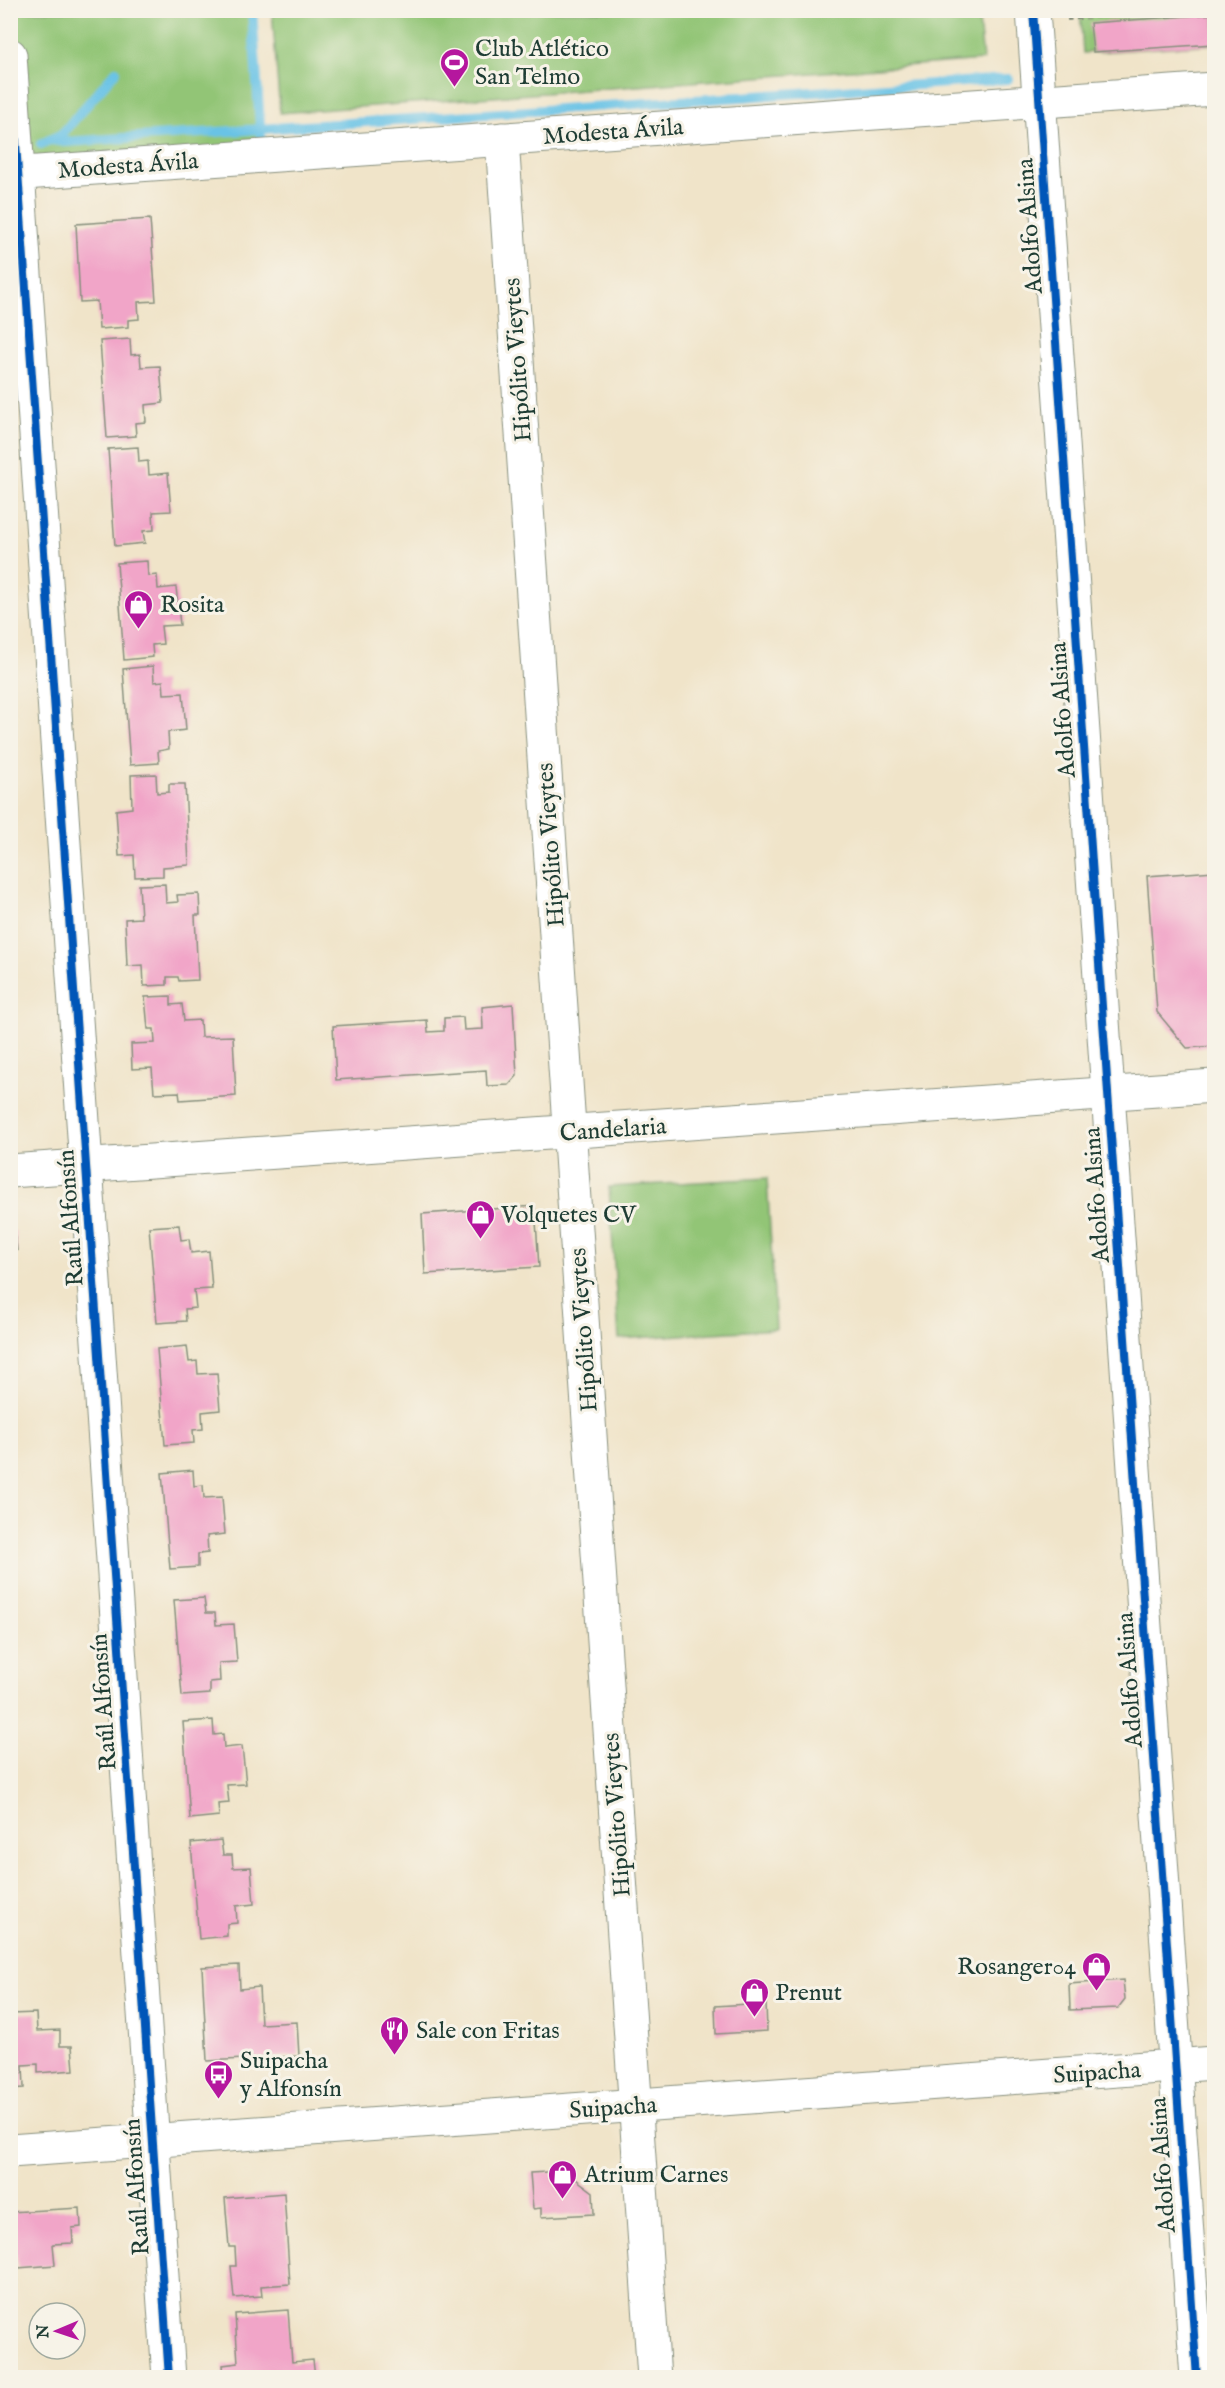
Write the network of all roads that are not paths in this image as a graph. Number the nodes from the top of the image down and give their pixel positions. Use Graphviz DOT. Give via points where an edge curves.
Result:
graph roads {
  1 [pos="1033,16"];
  2 [pos="10,55"];
  3 [pos="1215,89"];
  4 [pos="1040,102"];
  5 [pos="502,139"];
  6 [pos="15,173"];
  7 [pos="1215,1086"];
  8 [pos="1108,1093"];
  9 [pos="569,1132"];
  10 [pos="87,1166"];
  11 [pos="10,1171"];
  12 [pos="1215,2063"];
  13 [pos="1175,2066"];
  14 [pos="636,2106"];
  15 [pos="153,2140"];
  16 [pos="10,2151"];
  17 [pos="169,2378"];
  18 [pos="654,2378"];
  19 [pos="1197,2378"];
  1 -- 4 [label="street, Adolfo Alsina"];
  2 -- 6 [label="street, Raúl Alfonsín"];
  3 -- 4 [label="street, Modesta Ávila"];
  4 -- 5 [label="street, Modesta Ávila"];
  4 -- 8 [label="street, Adolfo Alsina"];
  5 -- 6 [label="street, Modesta Ávila"];
  5 -- 9 [label="street, Hipólito Vieytes"];
  6 -- 10 [label="street, Raúl Alfonsín"];
  7 -- 8 [label="street, Candelaria"];
  8 -- 9 [label="street, Candelaria"];
  8 -- 13 [label="street, Adolfo Alsina"];
  9 -- 10 [label="street, Candelaria"];
  9 -- 14 [label="street, Hipólito Vieytes"];
  10 -- 11 [label="street, Candelaria"];
  10 -- 15 [label="street, Raúl Alfonsín"];
  12 -- 13 [label="street, Suipacha"];
  13 -- 14 [label="street, Suipacha"];
  13 -- 19 [label="street, Adolfo Alsina"];
  14 -- 15 [label="street, Suipacha"];
  14 -- 18 [label="street, Hipólito Vieytes"];
  15 -- 16 [label="street, Suipacha"];
  15 -- 17 [label="street, Raúl Alfonsín"];
}
